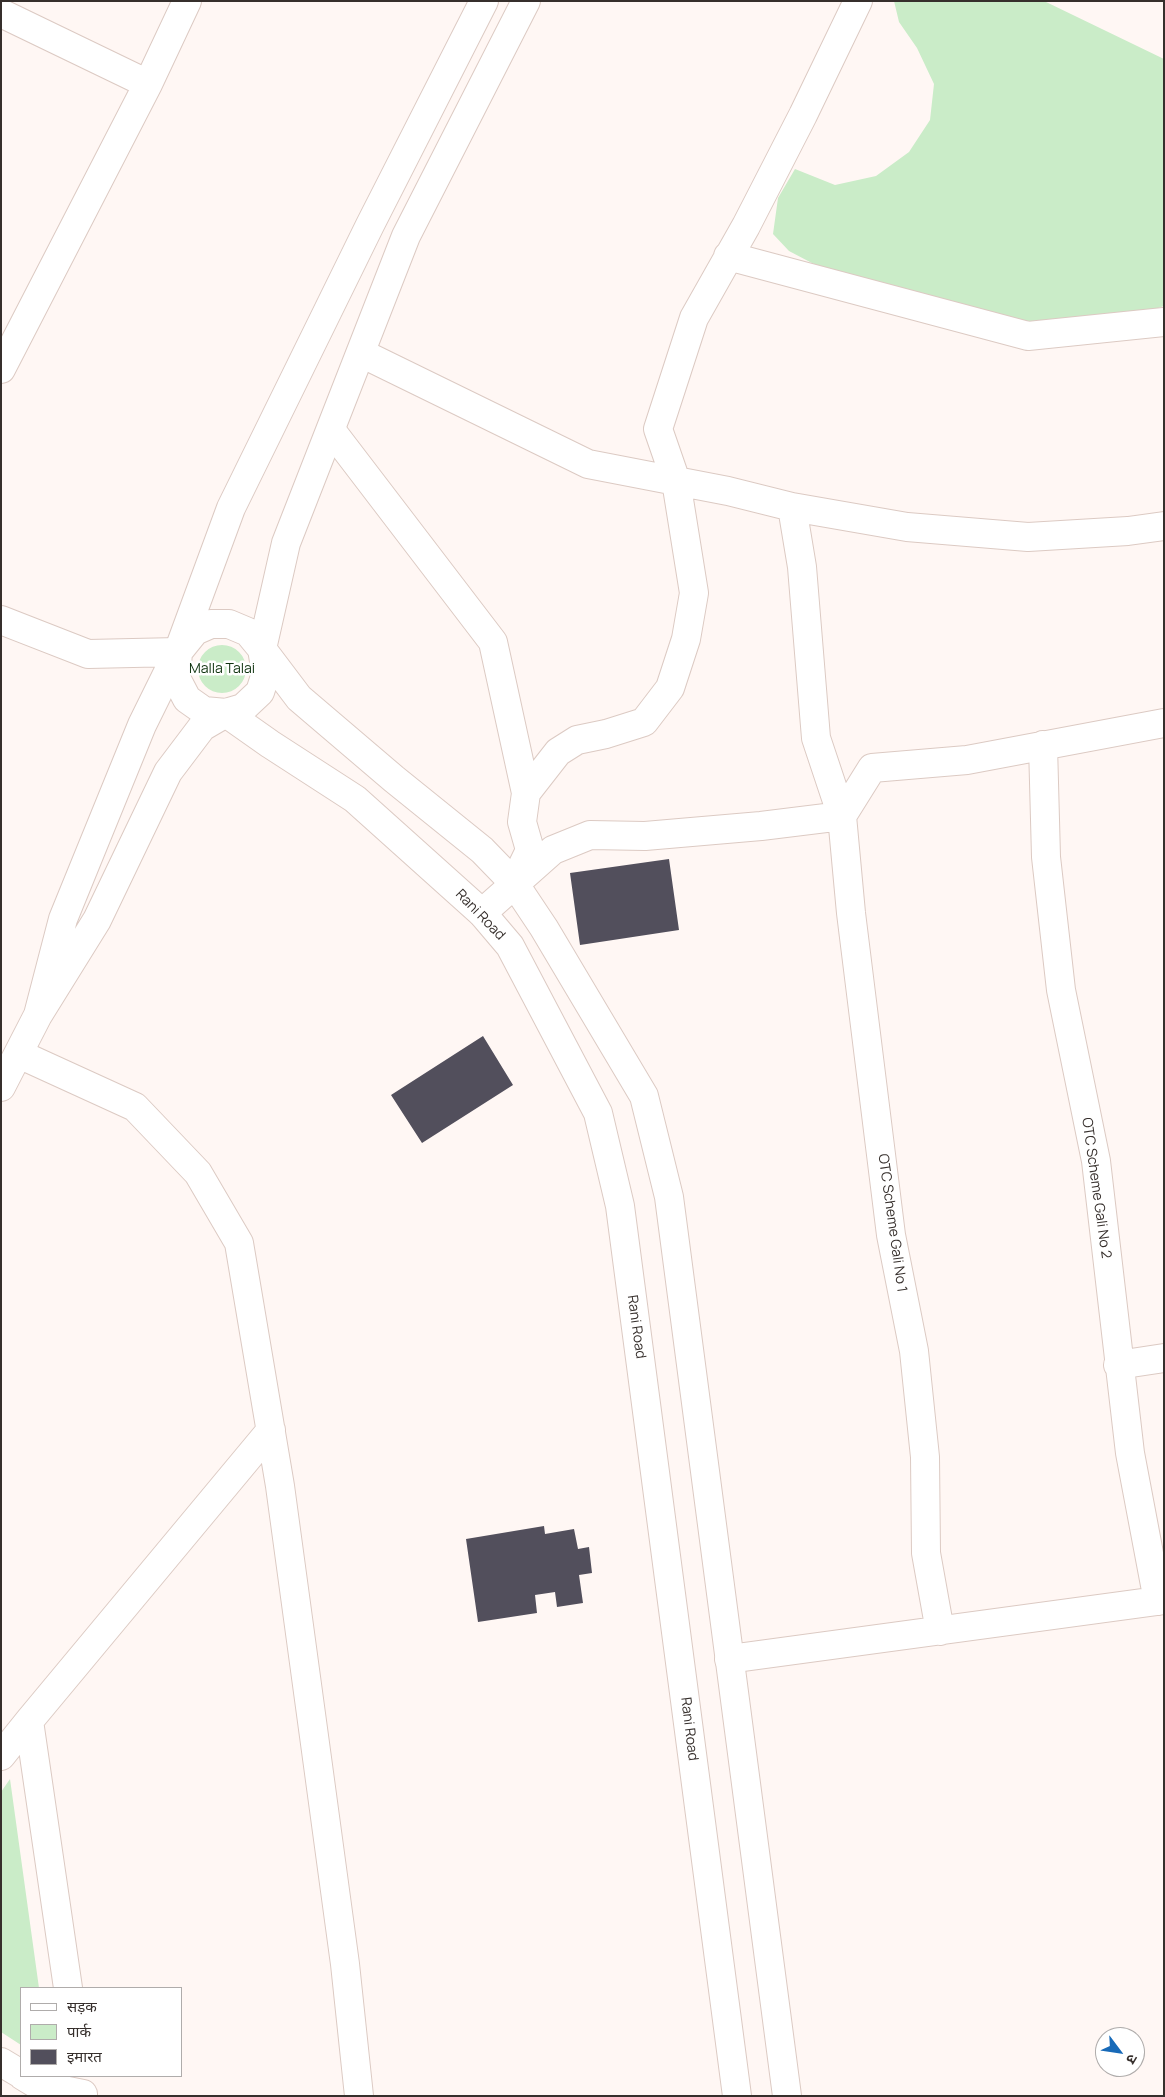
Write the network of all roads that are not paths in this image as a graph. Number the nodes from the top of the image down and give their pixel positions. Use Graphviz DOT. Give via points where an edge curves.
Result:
graph roads {
  1 [pos="187,1"];
  2 [pos="484,1"];
  3 [pos="526,1"];
  4 [pos="858,1"];
  5 [pos="1,13"];
  6 [pos="148,84"];
  7 [pos="728,256"];
  8 [pos="1164,322"];
  9 [pos="361,353"];
  10 [pos="1,369"];
  11 [pos="331,430"];
  12 [pos="676,481"];
  13 [pos="792,508"];
  14 [pos="1164,526"];
  15 [pos="1,620"];
  16 [pos="262,650"];
  17 [pos="178,652"];
  18 [pos="226,713"];
  19 [pos="1164,723"];
  20 [pos="1044,745"];
  21 [pos="526,793"];
  22 [pos="842,816"];
  23 [pos="514,883"];
  24 [pos="482,913"];
  25 [pos="38,1015"];
  26 [pos="19,1054"];
  27 [pos="1,1087"];
  28 [pos="1164,1358"];
  29 [pos="1118,1365"];
  30 [pos="270,1430"];
  31 [pos="1161,1601"];
  32 [pos="940,1630"];
  33 [pos="729,1659"];
  34 [pos="29,1720"];
  35 [pos="1,1756"];
  36 [pos="68,1987"];
  37 [pos="1,2062"];
  38 [pos="20,2074"];
  39 [pos="25,2077"];
  40 [pos="82,2088"];
  41 [pos="359,2096"];
  42 [pos="737,2096"];
  43 [pos="787,2096"];
  1 -- 6 [label="main road"];
  2 -- 17 [label="main road" via="231,508"];
  3 -- 9 [label="main road" via="406,236"];
  4 -- 7 [label="main road" via="803,115"];
  5 -- 6 [label="main road"];
  6 -- 10 [label="main road"];
  7 -- 8 [label="main road" via="1028,336"];
  7 -- 12 [label="main road" via="694,318 658,429"];
  9 -- 11 [label="main road"];
  9 -- 12 [label="main road" via="588,464"];
  11 -- 16 [label="main road" via="286,543"];
  11 -- 21 [label="main road" via="493,642"];
  12 -- 13 [label="main road"];
  12 -- 21 [label="main road" via="694,593 686,639 670,688 644,722 577,740 558,752"];
  13 -- 14 [label="main road" via="907,527 1028,537"];
  13 -- 22 [label="main road, OTC Scheme Gali No 1" via="802,567 816,738"];
  15 -- 17 [label="main road" via="88,654"];
  16 -- 17 [label="main road" via="248,632 228,624 211,624 195,631"];
  16 -- 18 [label="main road" via="266,673 260,692 243,708"];
  16 -- 23 [label="main road" via="299,698 482,850"];
  17 -- 18 [label="main road" via="176,678 187,699 204,711"];
  17 -- 25 [label="main road" via="142,725 63,919"];
  18 -- 24 [label="main road, Rani Road" via="355,799"];
  18 -- 25 [label="main road" via="202,727 168,772 97,920"];
  19 -- 20 [label="main road"];
  20 -- 22 [label="main road" via="967,760 872,768"];
  20 -- 29 [label="main road, OTC Scheme Gali No 2" via="1046,857 1061,990 1096,1161"];
  21 -- 23 [label="main road" via="522,822 530,850"];
  22 -- 23 [label="main road" via="645,836 590,835 553,850"];
  22 -- 32 [label="main road, OTC Scheme Gali No 1" via="851,913 892,1235 914,1351 924,1456 926,1553"];
  23 -- 24 [label="main road"];
  23 -- 33 [label="main road" via="644,1096 668,1197"];
  24 -- 42 [label="main road, Rani Road" via="510,946 598,1113 620,1206"];
  25 -- 26 [label="main road"];
  26 -- 27 [label="main road"];
  26 -- 30 [label="main road" via="134,1107 198,1173 239,1243"];
  28 -- 29 [label="main road"];
  29 -- 31 [label="main road, OTC Scheme Gali No 2" via="1130,1452"];
  30 -- 34 [label="main road"];
  30 -- 41 [label="main road" via="344,1954"];
  31 -- 32 [label="main road"];
  32 -- 33 [label="main road"];
  33 -- 43 [label="main road"];
  34 -- 35 [label="main road"];
  34 -- 36 [label="main road"];
  37 -- 38 [label="main road"];
  39 -- 40 [label="main road" via="38,2085"];
}
